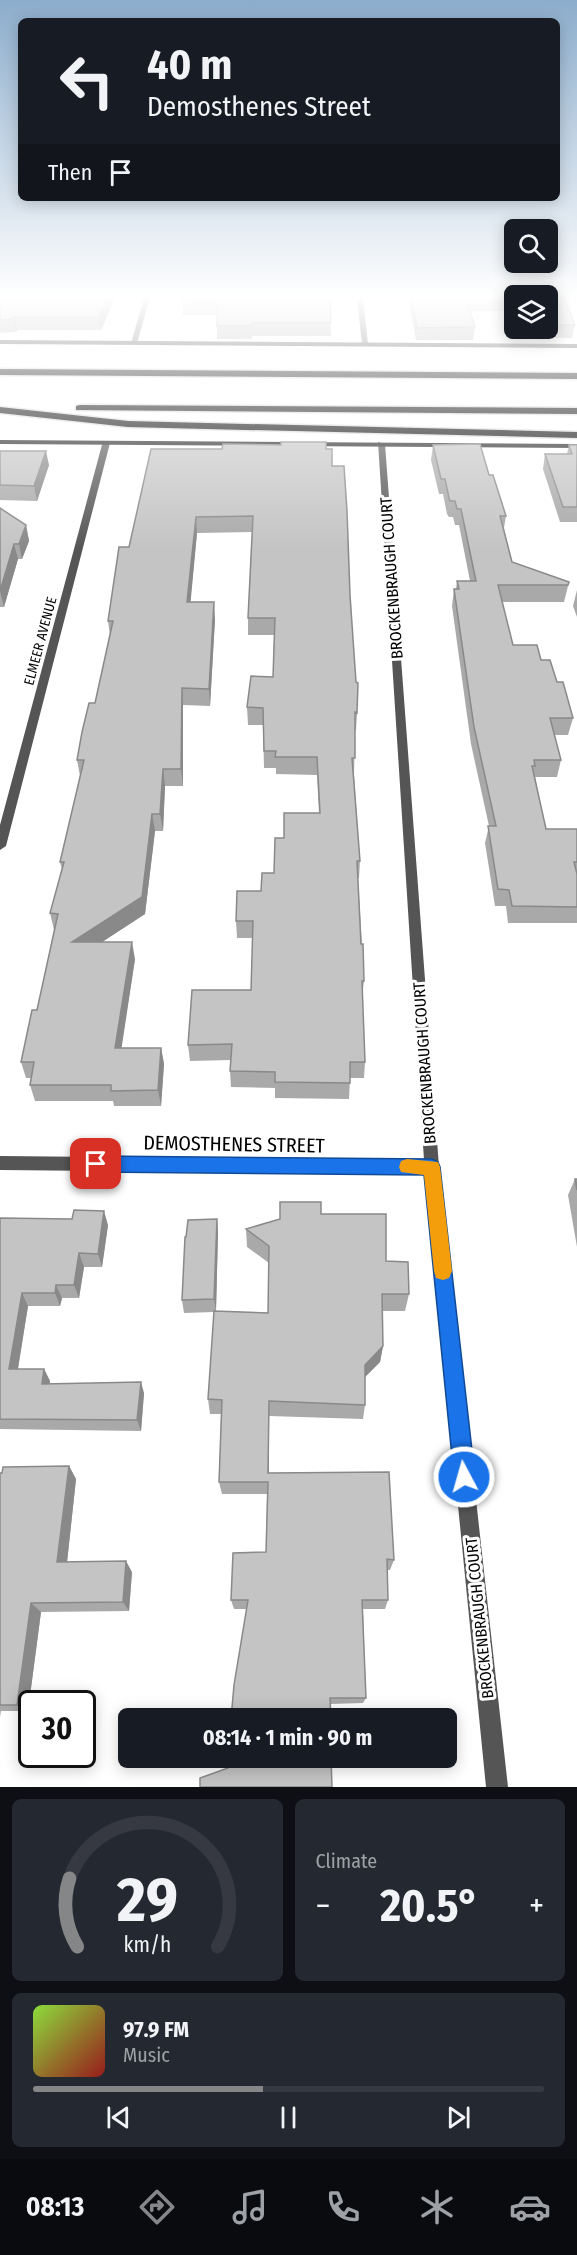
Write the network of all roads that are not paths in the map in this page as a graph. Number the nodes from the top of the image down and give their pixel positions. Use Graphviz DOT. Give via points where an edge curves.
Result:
graph roads {
  1 [pos="0,409"];
  2 [pos="577,411"];
  3 [pos="577,435"];
  4 [pos="0,442"];
  5 [pos="106,443"];
  6 [pos="381,444"];
  7 [pos="577,446"];
  8 [pos="0,846"];
  9 [pos="0,1163"];
  10 [pos="432,1167"];
  11 [pos="497,1787"];
  1 -- 2 [label="highway"];
  1 -- 3 [label="highway" via="128,424"];
  4 -- 5 [label="street"];
  5 -- 6 [label="street"];
  5 -- 8 [label="street, ELMEER AVENUE"];
  6 -- 7 [label="street"];
  6 -- 10 [label="street, BROCKENBRAUGH COURT"];
  9 -- 10 [label="street, DEMOSTHENES STREET"];
  10 -- 11 [label="street, BROCKENBRAUGH COURT"];
}
